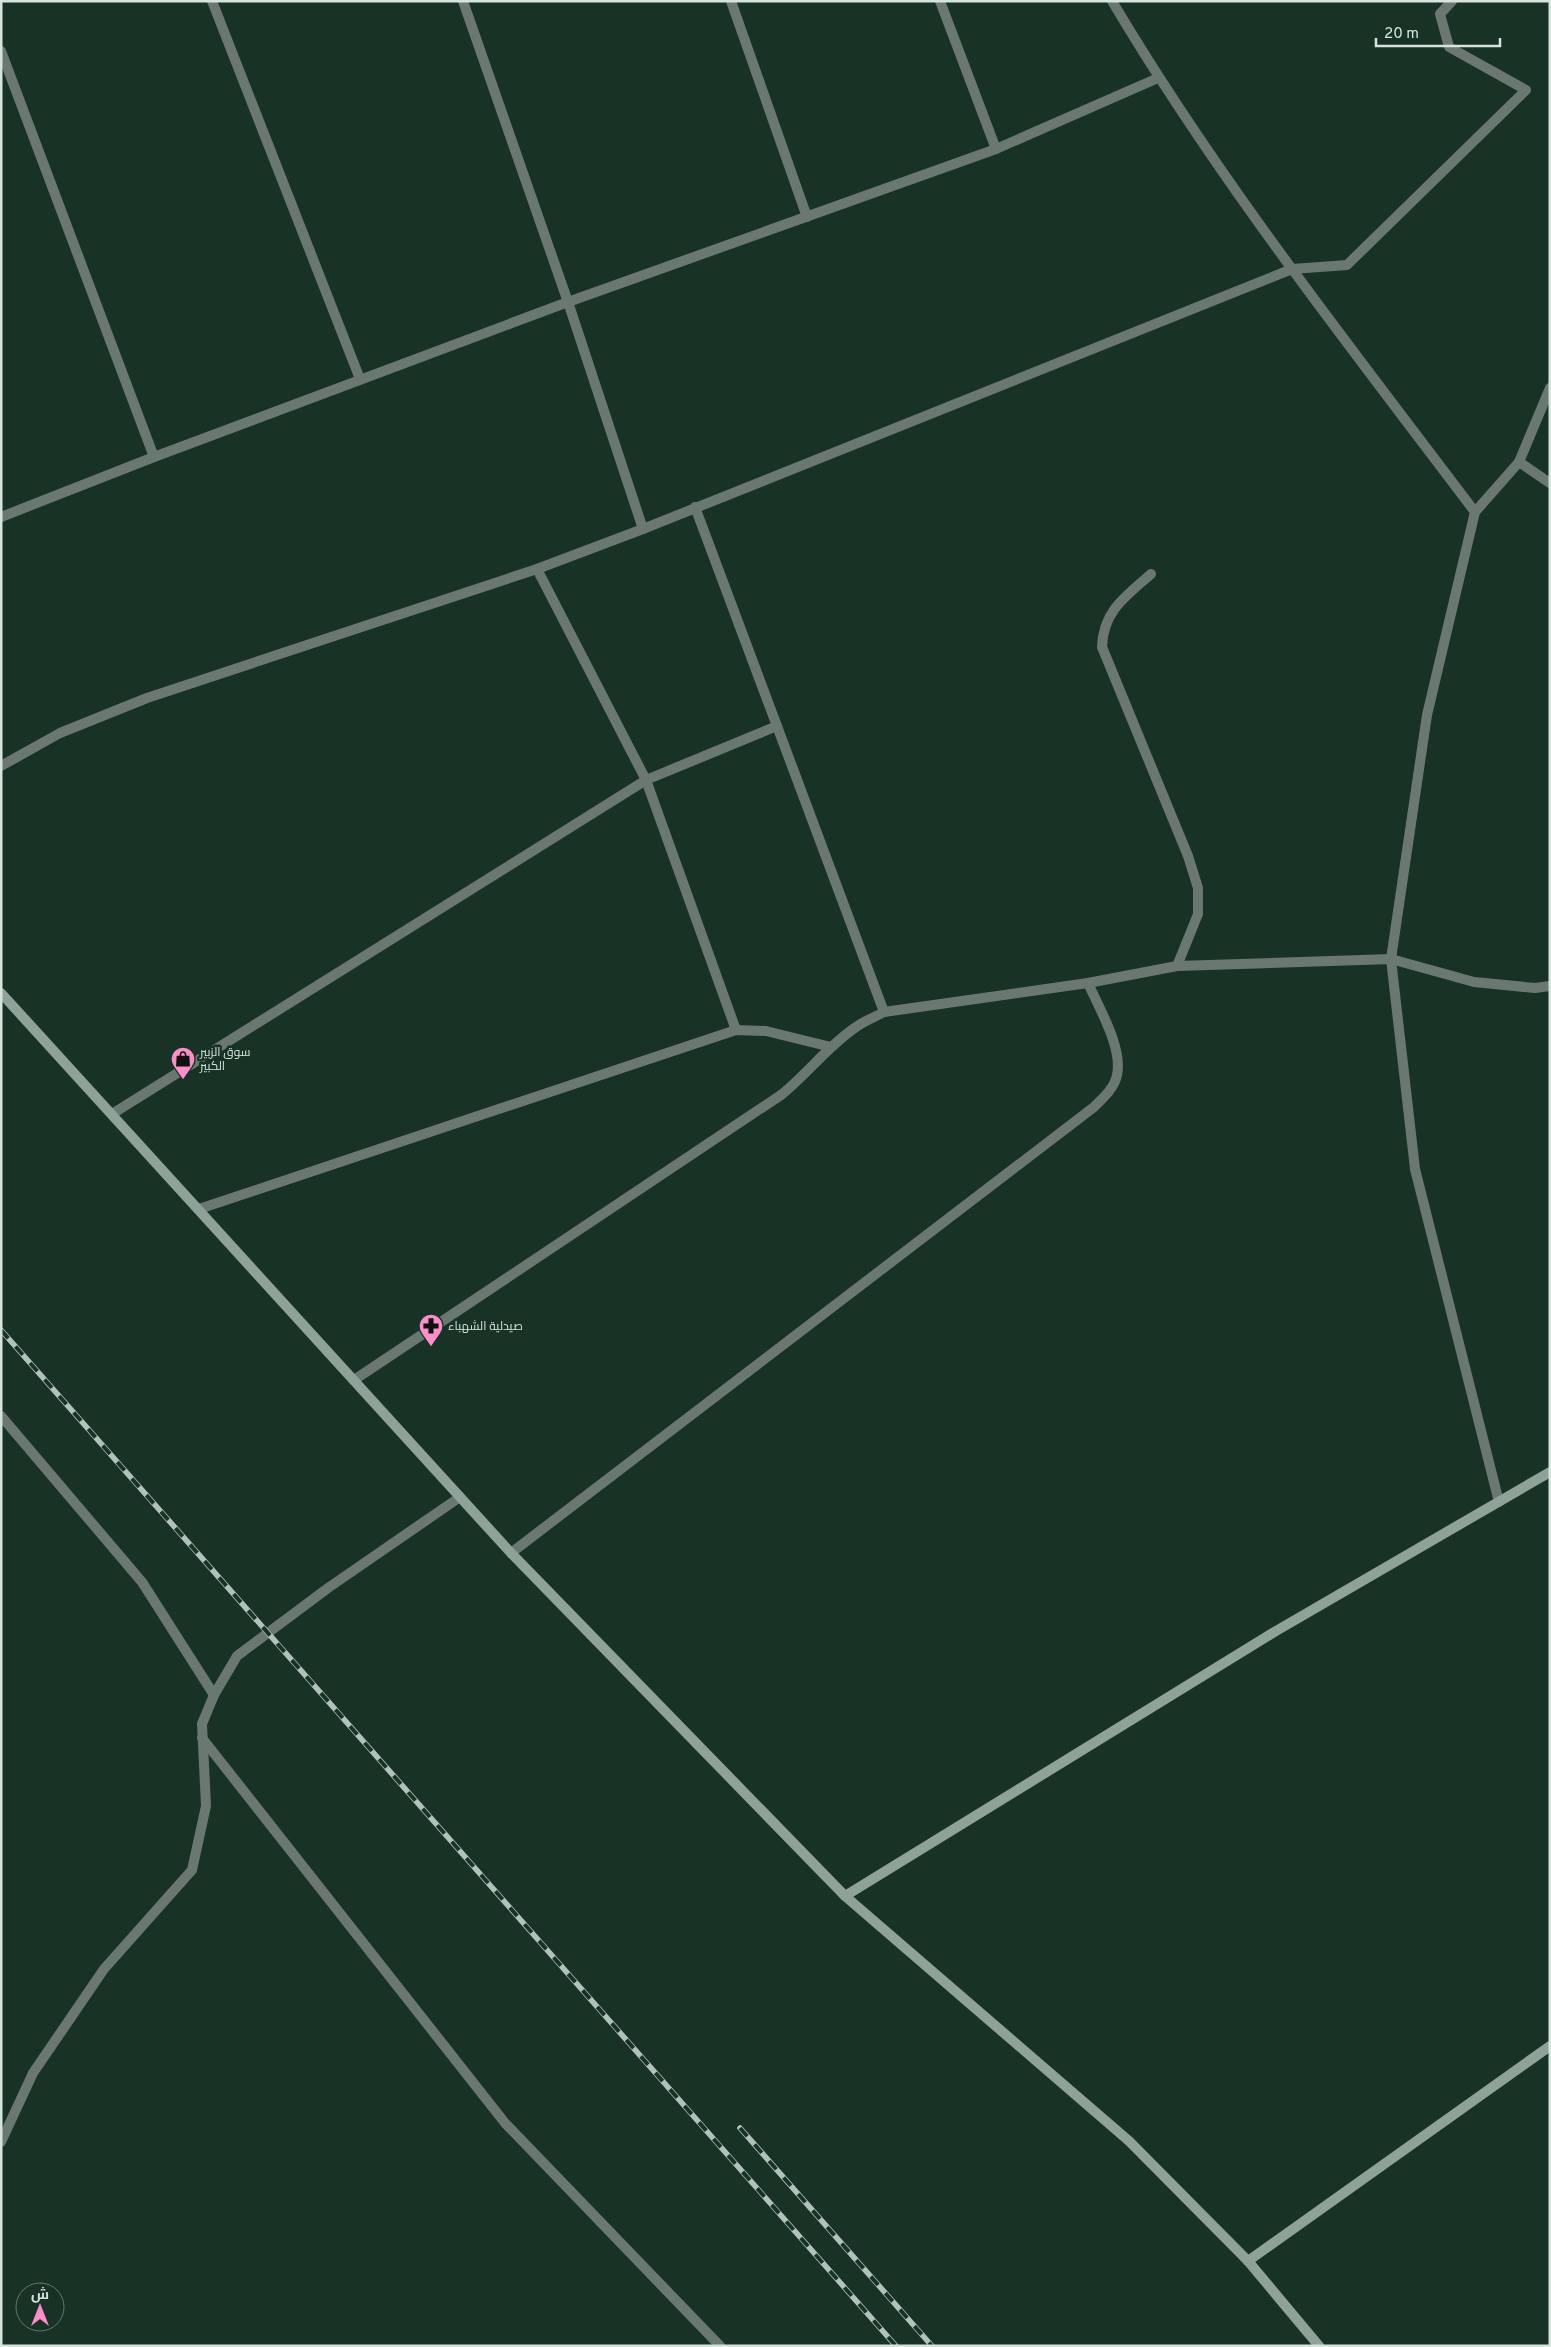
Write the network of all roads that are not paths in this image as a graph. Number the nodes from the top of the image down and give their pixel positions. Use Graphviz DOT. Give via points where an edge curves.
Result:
graph roads {
  1 [pos="212,1"];
  2 [pos="463,1"];
  3 [pos="731,1"];
  4 [pos="940,1"];
  5 [pos="1112,1"];
  6 [pos="1452,1"];
  7 [pos="1,52"];
  8 [pos="1158,78"];
  9 [pos="996,150"];
  10 [pos="807,217"];
  11 [pos="1292,270"];
  12 [pos="568,302"];
  13 [pos="360,379"];
  14 [pos="1550,388"];
  15 [pos="154,457"];
  16 [pos="1519,462"];
  17 [pos="1550,483"];
  18 [pos="695,508"];
  19 [pos="1475,512"];
  20 [pos="1,517"];
  21 [pos="643,529"];
  22 [pos="537,569"];
  23 [pos="1151,574"];
  24 [pos="777,726"];
  25 [pos="1,766"];
  26 [pos="646,780"];
  27 [pos="1391,960"];
  28 [pos="1177,966"];
  29 [pos="1088,983"];
  30 [pos="1550,986"];
  31 [pos="1,993"];
  32 [pos="884,1012"];
  33 [pos="736,1030"];
  34 [pos="831,1047"];
  35 [pos="112,1114"];
  36 [pos="199,1209"];
  37 [pos="354,1380"];
  38 [pos="1,1416"];
  39 [pos="1550,1472"];
  40 [pos="460,1496"];
  41 [pos="1498,1502"];
  42 [pos="511,1553"];
  43 [pos="214,1695"];
  44 [pos="202,1738"];
  45 [pos="845,1896"];
  46 [pos="1550,2046"];
  47 [pos="1,2142"];
  48 [pos="1248,2261"];
  49 [pos="720,2346"];
  50 [pos="1319,2346"];
  1 -- 13 [label="street"];
  2 -- 12 [label="street"];
  3 -- 10 [label="street"];
  4 -- 9 [label="street"];
  5 -- 8 [label="street"];
  6 -- 11 [label="street" via="1440,14 1449,47 1526,90 1348,265"];
  7 -- 15 [label="street"];
  8 -- 9 [label="street"];
  8 -- 11 [label="street"];
  9 -- 10 [label="street"];
  10 -- 12 [label="street"];
  11 -- 18 [label="street"];
  11 -- 19 [label="street"];
  12 -- 13 [label="street"];
  12 -- 21 [label="street"];
  13 -- 15 [label="street"];
  14 -- 16 [label="street"];
  15 -- 20 [label="street"];
  16 -- 17 [label="street"];
  16 -- 19 [label="street"];
  18 -- 21 [label="street"];
  18 -- 24 [label="street"];
  19 -- 27 [label="street" via="1426,715"];
  21 -- 22 [label="street"];
  22 -- 25 [label="street" via="147,698 60,733"];
  22 -- 26 [label="street"];
  23 -- 28 [label="street" via="1112,612 1102,630 1102,647 1188,856 1198,888 1198,914"];
  24 -- 26 [label="street"];
  24 -- 32 [label="street"];
  26 -- 33 [label="street"];
  26 -- 35 [label="street"];
  27 -- 28 [label="street"];
  27 -- 30 [label="street" via="1474,982 1535,988"];
  27 -- 41 [label="street" via="1415,1169"];
  28 -- 29 [label="street"];
  29 -- 32 [label="street"];
  29 -- 42 [label="street" via="1118,1058 1117,1077 1108,1094"];
  31 -- 35 [label="street"];
  32 -- 34 [label="street" via="857,1026"];
  33 -- 34 [label="street" via="766,1031"];
  33 -- 36 [label="street"];
  34 -- 37 [label="street" via="781,1095"];
  35 -- 36 [label="street"];
  36 -- 37 [label="street"];
  37 -- 40 [label="street"];
  38 -- 43 [label="street" via="142,1582"];
  39 -- 41 [label="street"];
  40 -- 42 [label="street"];
  40 -- 43 [label="street" via="237,1656"];
  41 -- 45 [label="street" via="1276,1631"];
  42 -- 45 [label="street"];
  43 -- 44 [label="street" via="202,1724"];
  44 -- 47 [label="street" via="206,1806 192,1870 104,1969 33,2073"];
  44 -- 49 [label="street" via="505,2123"];
  45 -- 48 [label="street" via="1129,2141"];
  46 -- 48 [label="street"];
  48 -- 50 [label="street"];
}
